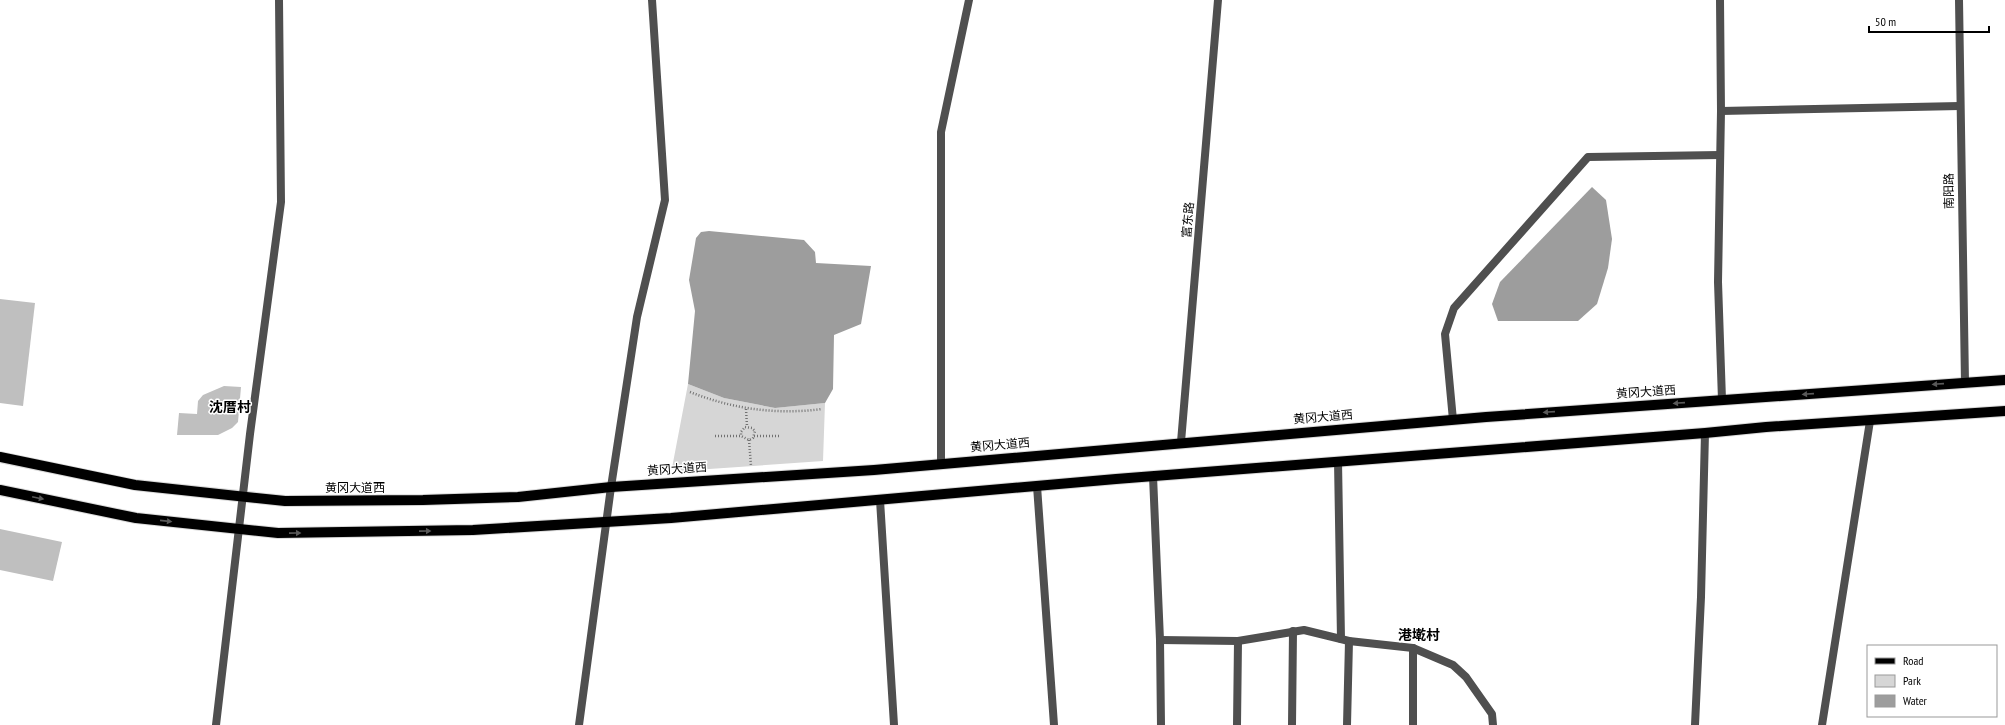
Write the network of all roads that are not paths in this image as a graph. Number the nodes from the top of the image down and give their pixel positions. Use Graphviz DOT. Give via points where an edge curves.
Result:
graph roads {
  1 [pos="279,0"];
  2 [pos="652,0"];
  3 [pos="970,0"];
  4 [pos="1218,0"];
  5 [pos="1720,0"];
  6 [pos="1959,0"];
  7 [pos="1960,106"];
  8 [pos="1721,111"];
  9 [pos="1720,155"];
  10 [pos="2005,380"];
  11 [pos="1965,382"];
  12 [pos="1722,400"];
  13 [pos="2005,411"];
  14 [pos="1453,420"];
  15 [pos="1870,421"];
  16 [pos="1705,433"];
  17 [pos="1181,442"];
  18 [pos="0,457"];
  19 [pos="1338,462"];
  20 [pos="941,464"];
  21 [pos="1153,476"];
  22 [pos="1037,486"];
  23 [pos="612,487"];
  24 [pos="0,490"];
  25 [pos="244,497"];
  26 [pos="880,500"];
  27 [pos="606,522"];
  28 [pos="240,529"];
  29 [pos="1293,632"];
  30 [pos="1160,640"];
  31 [pos="1345,640"];
  32 [pos="1238,641"];
  33 [pos="1413,648"];
  34 [pos="216,725"];
  35 [pos="579,725"];
  36 [pos="894,725"];
  37 [pos="1054,725"];
  38 [pos="1161,725"];
  39 [pos="1237,725"];
  40 [pos="1292,725"];
  41 [pos="1347,725"];
  42 [pos="1413,725"];
  43 [pos="1493,725"];
  44 [pos="1695,725"];
  45 [pos="1822,725"];
  1 -- 25 [label="street" via="282,202 250,434"];
  2 -- 23 [label="street" via="665,200 637,317"];
  3 -- 20 [label="street" via="941,132"];
  4 -- 17 [label="street, 富东路"];
  5 -- 8 [label="street"];
  6 -- 7 [label="street, 南阳路"];
  7 -- 8 [label="street"];
  7 -- 11 [label="street, 南阳路"];
  8 -- 9 [label="street"];
  9 -- 12 [label="street" via="1718,282"];
  9 -- 14 [label="street" via="1588,157 1454,308 1445,334"];
  10 -- 11 [label="main road, 黄冈大道西"];
  11 -- 12 [label="main road, 黄冈大道西, one-way"];
  12 -- 14 [label="main road, 黄冈大道西, one-way"];
  13 -- 15 [label="main road"];
  14 -- 17 [label="main road, 黄冈大道西"];
  15 -- 16 [label="main road"];
  15 -- 45 [label="street"];
  16 -- 19 [label="main road"];
  16 -- 44 [label="street"];
  17 -- 20 [label="main road, 黄冈大道西"];
  18 -- 25 [label="main road, 黄冈大道西" via="135,485"];
  19 -- 21 [label="main road"];
  19 -- 31 [label="street"];
  20 -- 23 [label="main road, 黄冈大道西"];
  21 -- 22 [label="main road"];
  21 -- 30 [label="street"];
  22 -- 26 [label="main road"];
  22 -- 37 [label="street"];
  23 -- 25 [label="main road, 黄冈大道西" via="518,497 431,500 285,501"];
  23 -- 27 [label="street"];
  24 -- 28 [label="main road, one-way" via="136,518"];
  25 -- 28 [label="street"];
  26 -- 27 [label="main road"];
  26 -- 36 [label="street"];
  28 -- 27 [label="main road, one-way" via="278,533 457,531"];
  27 -- 35 [label="street"];
  28 -- 34 [label="street"];
  29 -- 31 [label="street" via="1304,630"];
  29 -- 32 [label="street"];
  29 -- 40 [label="street"];
  30 -- 32 [label="street"];
  30 -- 38 [label="street"];
  31 -- 33 [label="street"];
  31 -- 41 [label="street"];
  32 -- 39 [label="street"];
  33 -- 42 [label="street"];
  33 -- 43 [label="street" via="1453,665 1466,677 1492,714"];
}
